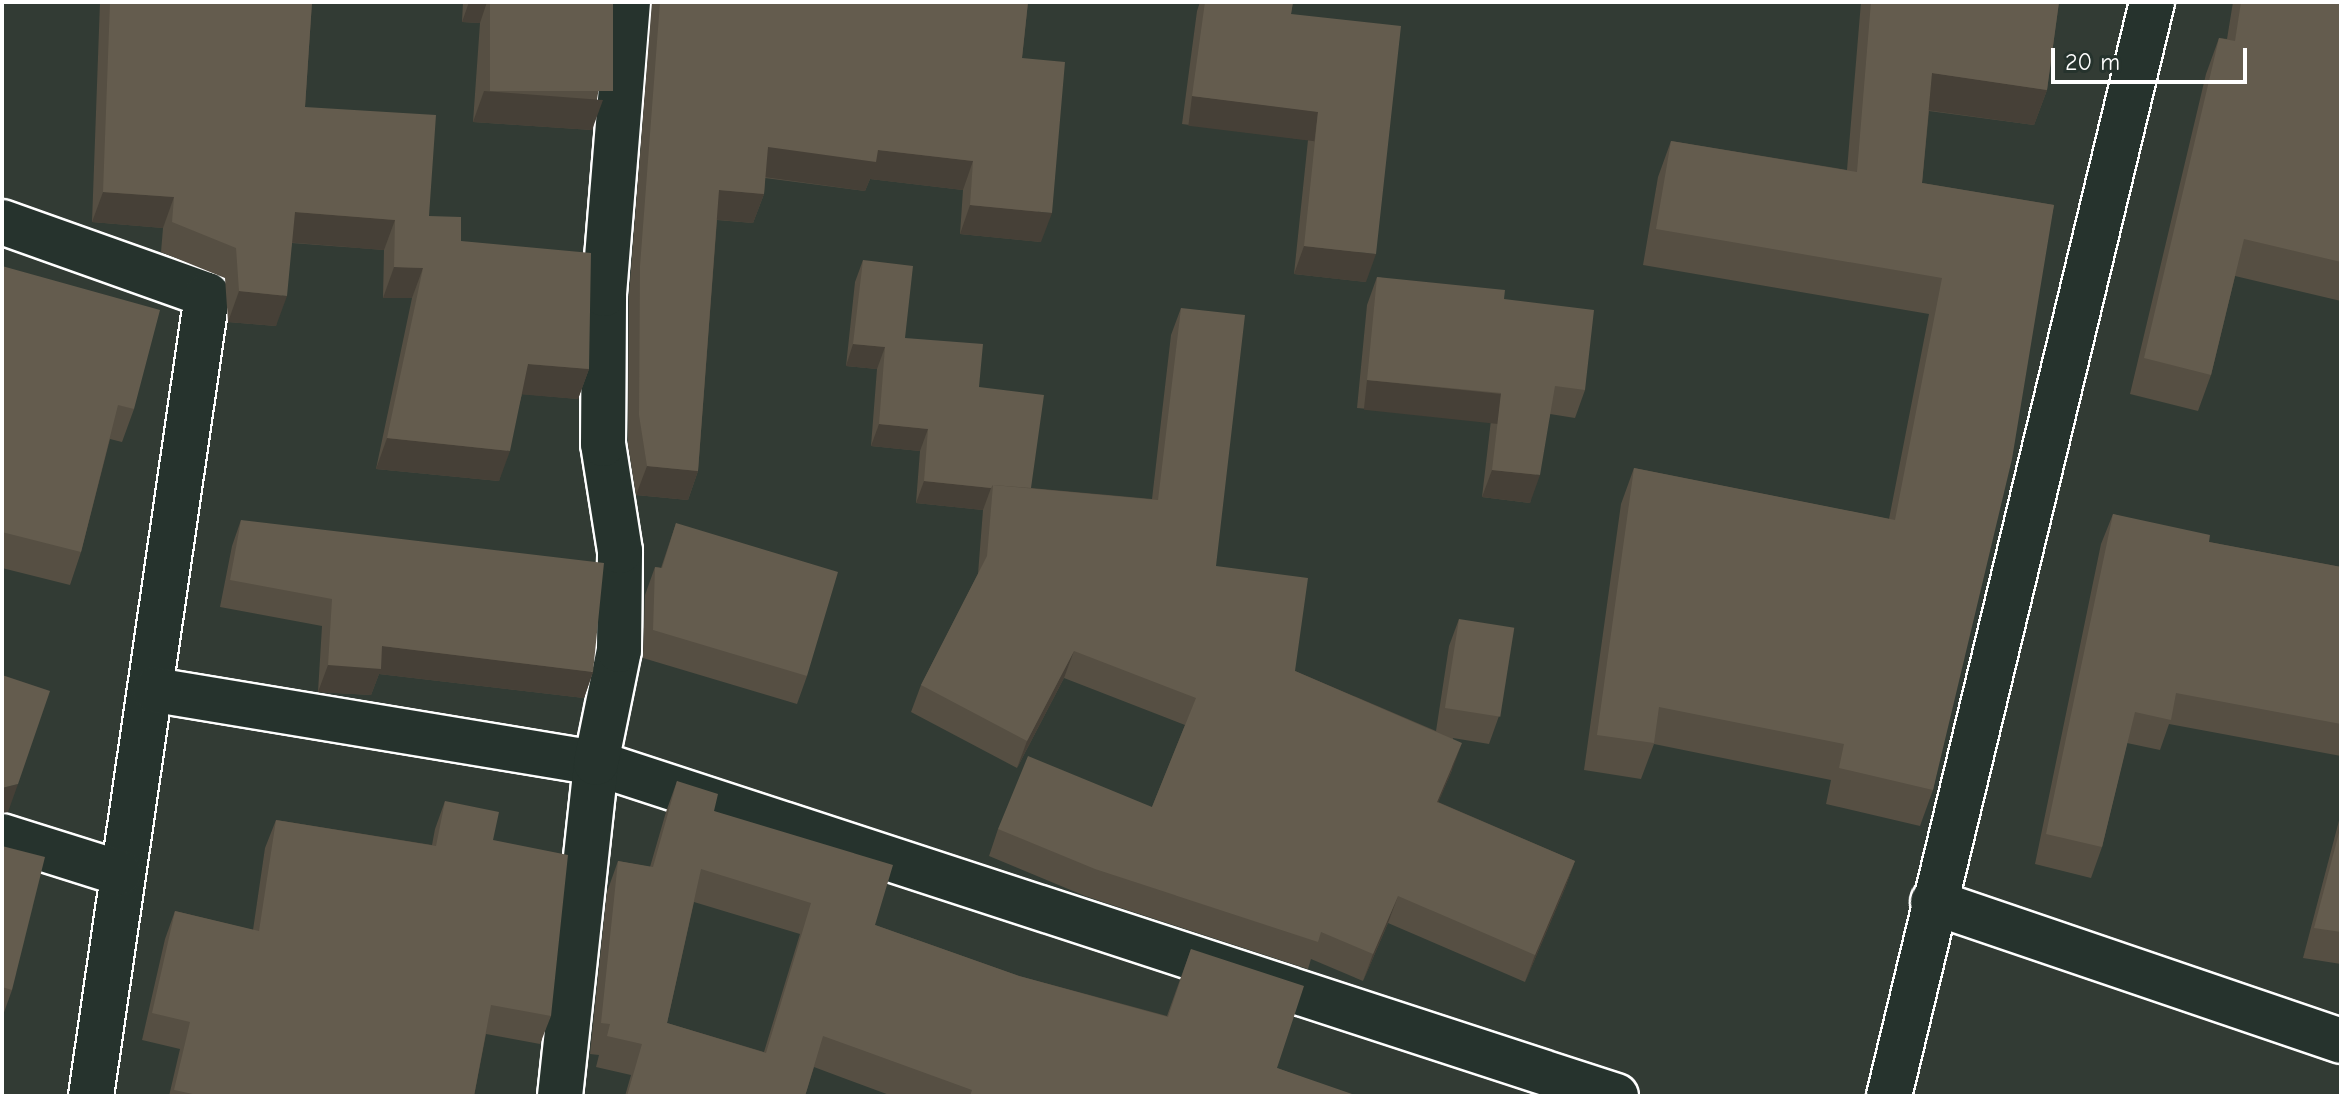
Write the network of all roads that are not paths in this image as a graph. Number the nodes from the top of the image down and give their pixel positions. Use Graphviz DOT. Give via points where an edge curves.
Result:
graph roads {
  1 [pos="628,2"];
  2 [pos="2152,2"];
  3 [pos="2,222"];
  4 [pos="155,690"];
  5 [pos="596,763"];
  6 [pos="2,836"];
  7 [pos="119,873"];
  8 [pos="1933,902"];
  9 [pos="2341,1041"];
  10 [pos="91,1096"];
  11 [pos="560,1096"];
  12 [pos="1616,1096"];
  13 [pos="1889,1096"];
  1 -- 5 [label="street" via="604,294 603,414 620,551 619,650"];
  2 -- 8 [label="street"];
  3 -- 4 [label="street" via="207,295"];
  4 -- 5 [label="street"];
  4 -- 7 [label="street"];
  5 -- 11 [label="street"];
  5 -- 12 [label="street"];
  6 -- 7 [label="street"];
  7 -- 10 [label="street"];
  8 -- 9 [label="street"];
  8 -- 13 [label="street"];
}
